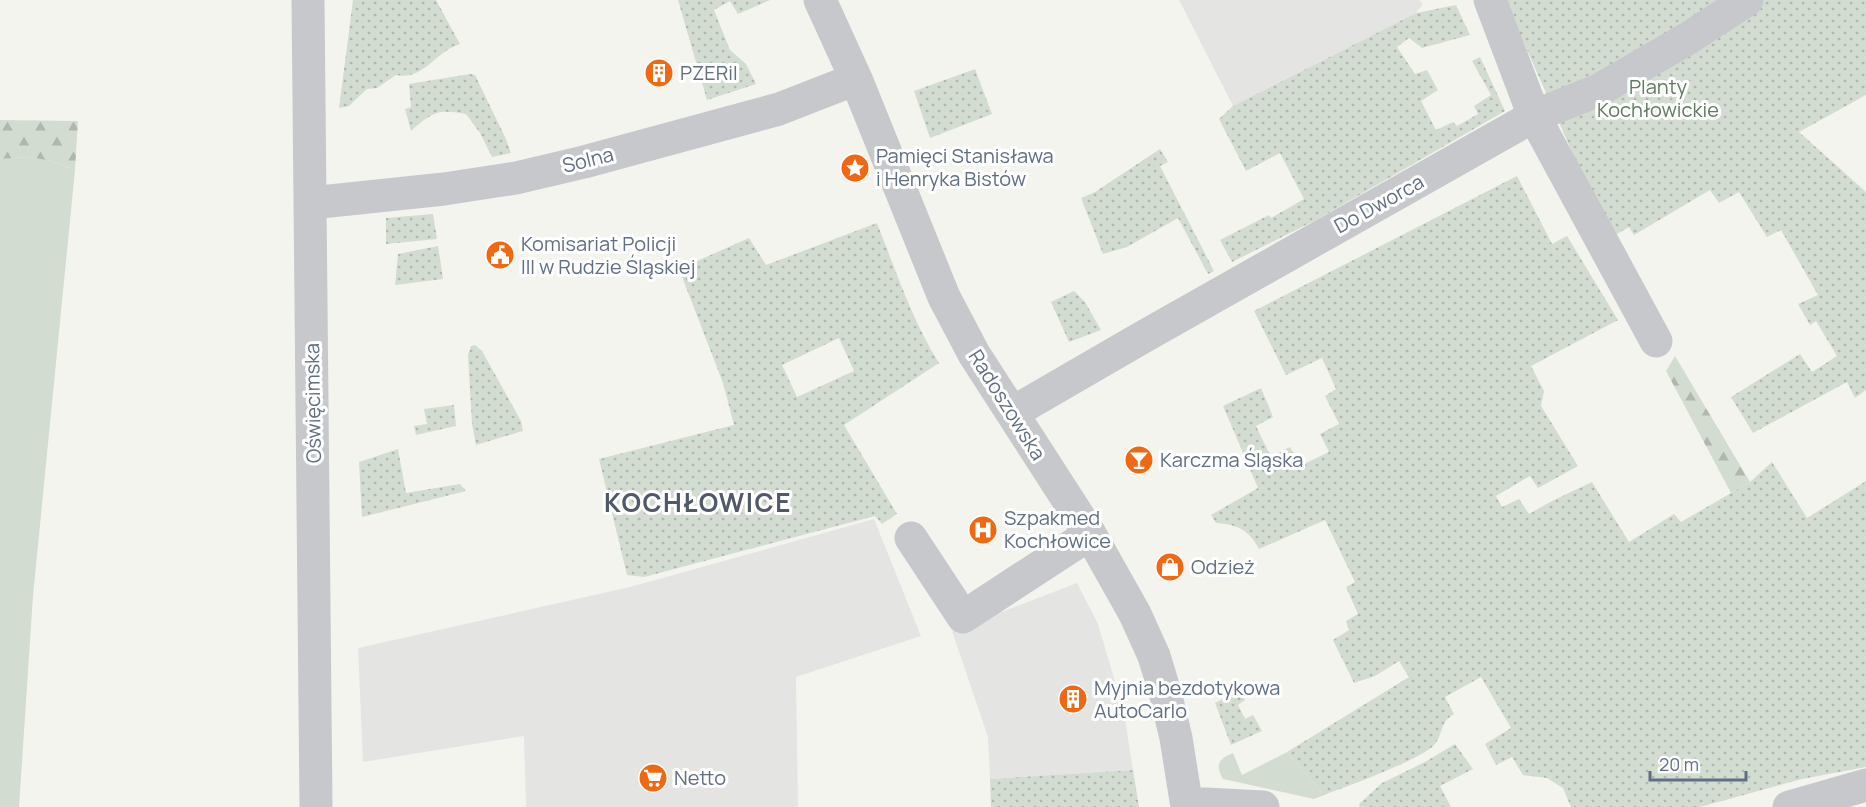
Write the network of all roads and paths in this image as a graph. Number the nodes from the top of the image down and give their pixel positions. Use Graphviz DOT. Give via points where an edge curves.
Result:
graph roads {
  1 [pos="308,0"];
  2 [pos="820,0"];
  3 [pos="1490,0"];
  4 [pos="1747,0"];
  5 [pos="856,79"];
  6 [pos="1534,117"];
  7 [pos="311,203"];
  8 [pos="1656,341"];
  9 [pos="1012,413"];
  10 [pos="1090,534"];
  11 [pos="911,538"];
  12 [pos="1866,785"];
  13 [pos="1187,805"];
  14 [pos="316,807"];
  15 [pos="1263,807"];
  16 [pos="1790,807"];
  1 -- 7 [label="street, Oświęcimska"];
  2 -- 5 [label="street, Radoszowska"];
  3 -- 6 [label="street"];
  4 -- 6 [label="street, Do Dworca" via="1599,90"];
  5 -- 7 [label="street, Solna" via="779,109 584,162 455,187"];
  5 -- 9 [label="street, Radoszowska" via="944,297"];
  6 -- 8 [label="street"];
  6 -- 9 [label="street, Do Dworca"];
  7 -- 14 [label="street, Oświęcimska"];
  9 -- 10 [label="street, Radoszowska"];
  10 -- 11 [label="street" via="963,617"];
  10 -- 13 [label="street, Radoszowska" via="1136,614 1154,656 1176,738"];
  12 -- 16 [label="street"];
  13 -- 15 [label="street"];
}
